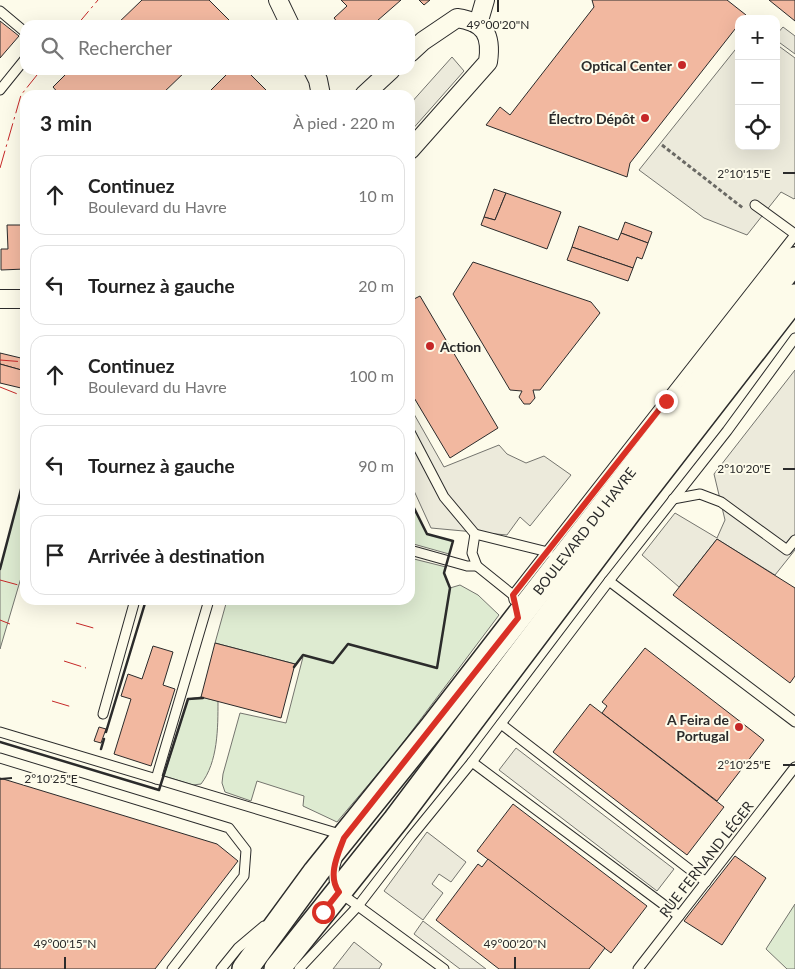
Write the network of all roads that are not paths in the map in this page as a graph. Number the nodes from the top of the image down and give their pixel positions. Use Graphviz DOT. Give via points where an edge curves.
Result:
graph roads {
  1 [pos="278,0"];
  2 [pos="485,0"];
  3 [pos="0,11"];
  4 [pos="288,20"];
  5 [pos="478,24"];
  6 [pos="20,28"];
  7 [pos="415,48"];
  8 [pos="20,65"];
  9 [pos="316,75"];
  10 [pos="386,75"];
  11 [pos="0,90"];
  12 [pos="320,90"];
  13 [pos="369,90"];
  14 [pos="415,144"];
  15 [pos="755,206"];
  16 [pos="795,235"];
  17 [pos="795,260"];
  18 [pos="795,297"];
  19 [pos="0,299"];
  20 [pos="20,299"];
  21 [pos="795,338"];
  22 [pos="415,442"];
  23 [pos="673,499"];
  24 [pos="475,534"];
  25 [pos="795,540"];
  26 [pos="415,551"];
  27 [pos="548,552"];
  28 [pos="477,566"];
  29 [pos="609,581"];
  30 [pos="134,605"];
  31 [pos="208,605"];
  32 [pos="516,606"];
  33 [pos="103,714"];
  34 [pos="795,722"];
  35 [pos="501,724"];
  36 [pos="0,732"];
  37 [pos="0,758"];
  38 [pos="472,762"];
  39 [pos="795,767"];
  40 [pos="156,779"];
  41 [pos="344,836"];
  42 [pos="706,882"];
  43 [pos="349,899"];
  44 [pos="290,906"];
  45 [pos="679,916"];
  46 [pos="172,969"];
  47 [pos="221,969"];
  48 [pos="245,969"];
  49 [pos="277,969"];
  50 [pos="299,969"];
  51 [pos="444,969"];
  52 [pos="638,969"];
  1 -- 4 [label="street"];
  2 -- 5 [label="street"];
  3 -- 6 [label="lane"];
  5 -- 7 [label="street" via="458,18"];
  5 -- 14 [label="street" via="489,40 488,62"];
  8 -- 11 [label="lane"];
  9 -- 12 [label="street"];
  10 -- 13 [label="street"];
  15 -- 16 [label="lane"];
  16 -- 27 [label="lane"];
  17 -- 32 [label="main road, BOULEVARD DU HAVRE"];
  18 -- 43 [label="main road, BOULEVARD DU HAVRE" via="623,518 467,728"];
  19 -- 20 [label="street"];
  21 -- 23 [label="lane"];
  22 -- 24 [label="lane" via="444,497"];
  23 -- 25 [label="lane" via="700,494 721,502 787,550"];
  23 -- 29 [label="lane"];
  24 -- 27 [label="lane"];
  24 -- 28 [label="lane" via="472,553"];
  26 -- 28 [label="lane"];
  27 -- 32 [label="lane"];
  28 -- 32 [label="lane"];
  29 -- 34 [label="lane"];
  29 -- 35 [label="lane"];
  30 -- 33 [label="lane"];
  31 -- 40 [label="lane"];
  32 -- 41 [label="main road, BOULEVARD DU HAVRE"];
  35 -- 38 [label="lane"];
  35 -- 42 [label="lane"];
  36 -- 40 [label="lane"];
  37 -- 46 [label="lane" via="229,828 246,850 244,876"];
  38 -- 43 [label="lane" via="411,837"];
  38 -- 45 [label="lane"];
  39 -- 42 [label="lane, RUE FERNAND LÉGER"];
  40 -- 41 [label="lane"];
  41 -- 43 [label="lane" via="334,870 335,883"];
  41 -- 44 [label="main road, BOULEVARD DU HAVRE"];
  42 -- 45 [label="lane, RUE FERNAND LÉGER"];
  43 -- 49 [label="main road, BOULEVARD DU HAVRE"];
  43 -- 50 [label="lane"];
  43 -- 51 [label="lane"];
  44 -- 47 [label="lane" via="238,948"];
  44 -- 48 [label="main road, BOULEVARD DU HAVRE"];
  45 -- 52 [label="lane, RUE FERNAND LÉGER"];
}
